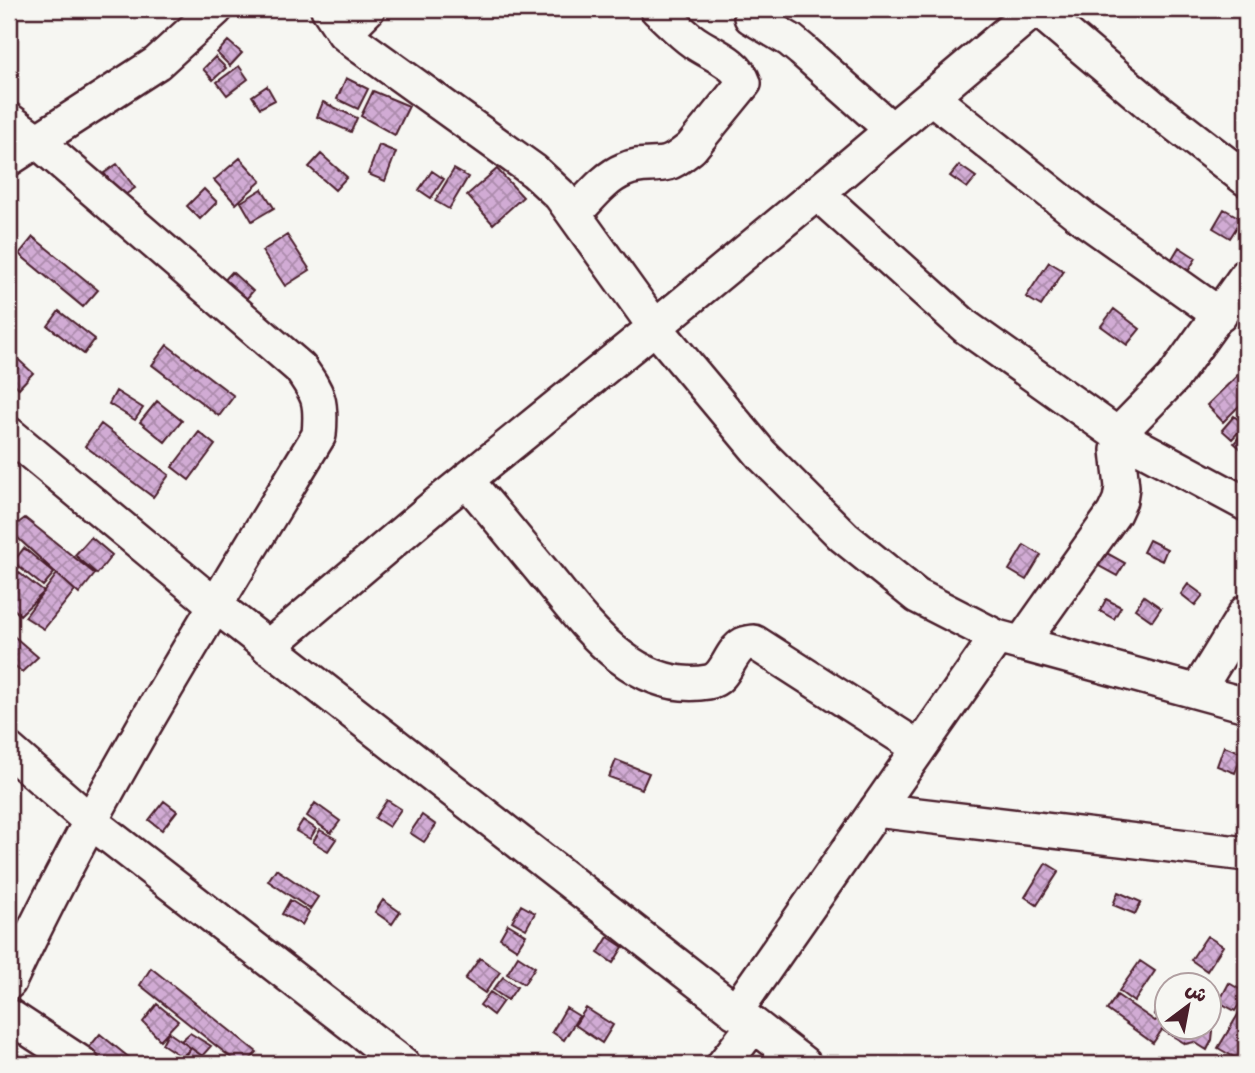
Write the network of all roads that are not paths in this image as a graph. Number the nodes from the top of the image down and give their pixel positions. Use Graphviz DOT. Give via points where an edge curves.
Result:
graph roads {
  1 [pos="216,9"];
  2 [pos="368,9"];
  3 [pos="657,9"];
  4 [pos="1036,9"];
  5 [pos="754,13"];
  6 [pos="336,21"];
  7 [pos="720,58"];
  8 [pos="931,96"];
  9 [pos="9,120"];
  10 [pos="892,130"];
  11 [pos="36,140"];
  12 [pos="9,159"];
  13 [pos="1246,179"];
  14 [pos="817,193"];
  15 [pos="574,214"];
  16 [pos="1246,276"];
  17 [pos="1220,314"];
  18 [pos="655,327"];
  19 [pos="9,434"];
  20 [pos="1121,437"];
  21 [pos="466,480"];
  22 [pos="1246,504"];
  23 [pos="215,606"];
  24 [pos="1246,612"];
  25 [pos="1009,640"];
  26 [pos="268,647"];
  27 [pos="1198,690"];
  28 [pos="1246,705"];
  29 [pos="919,748"];
  30 [pos="9,751"];
  31 [pos="876,810"];
  32 [pos="90,821"];
  33 [pos="1246,854"];
  34 [pos="9,982"];
  35 [pos="9,1016"];
  36 [pos="744,1018"];
  37 [pos="82,1064"];
  38 [pos="403,1064"];
  39 [pos="724,1064"];
  40 [pos="804,1064"];
  1 -- 11 [label="street" via="157,63"];
  2 -- 6 [label="street"];
  3 -- 7 [label="street" via="692,41"];
  4 -- 8 [label="street"];
  4 -- 13 [label="street"];
  5 -- 7 [label="street"];
  5 -- 10 [label="street"];
  6 -- 15 [label="street" via="534,171"];
  7 -- 15 [label="street" via="736,69 744,83 691,148 667,163 623,170"];
  8 -- 10 [label="street"];
  8 -- 17 [label="street" via="1083,218"];
  9 -- 11 [label="street"];
  10 -- 14 [label="street"];
  11 -- 12 [label="street"];
  11 -- 23 [label="street" via="300,368 316,390 321,411 319,435"];
  14 -- 18 [label="street"];
  14 -- 20 [label="street" via="966,327"];
  15 -- 18 [label="street"];
  16 -- 17 [label="street"];
  17 -- 20 [label="street" via="1173,378"];
  18 -- 21 [label="street"];
  18 -- 25 [label="street" via="762,455 844,537 917,596"];
  19 -- 23 [label="street"];
  20 -- 22 [label="street"];
  20 -- 25 [label="street" via="1122,487 1114,513"];
  21 -- 26 [label="street"];
  21 -- 29 [label="street" via="591,631 625,661 653,676 705,683 723,673 744,644 754,642"];
  23 -- 26 [label="street"];
  23 -- 32 [label="street"];
  24 -- 27 [label="street"];
  25 -- 27 [label="street"];
  25 -- 29 [label="street"];
  26 -- 36 [label="street"];
  27 -- 28 [label="street"];
  29 -- 31 [label="street"];
  30 -- 32 [label="street"];
  31 -- 33 [label="street"];
  31 -- 36 [label="street"];
  32 -- 34 [label="street"];
  32 -- 38 [label="street"];
  35 -- 37 [label="street"];
  36 -- 39 [label="street"];
  36 -- 40 [label="street"];
}
